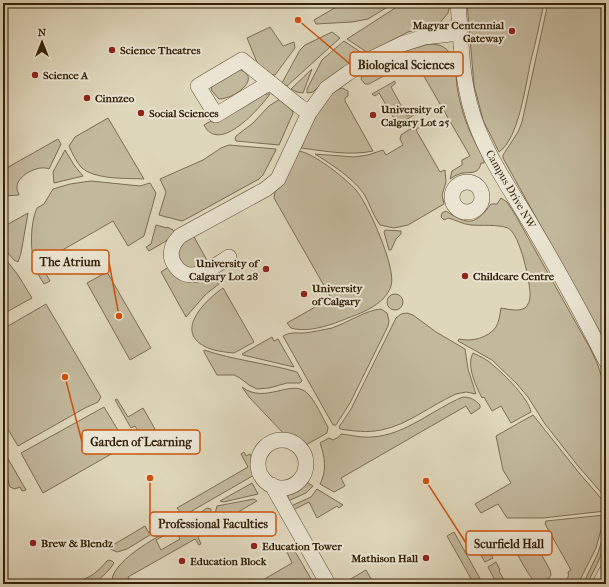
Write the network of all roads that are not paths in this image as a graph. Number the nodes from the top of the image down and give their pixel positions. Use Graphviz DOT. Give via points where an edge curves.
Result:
graph roads {
  1 [pos="458,3"];
  2 [pos="460,33"];
  3 [pos="269,83"];
  4 [pos="309,113"];
  5 [pos="504,178"];
  6 [pos="481,191"];
  7 [pos="230,257"];
  8 [pos="606,361"];
  9 [pos="278,486"];
  10 [pos="606,572"];
  11 [pos="328,584"];
  12 [pos="600,584"];
  1 -- 2 [label="street, Campus Drive NW"];
  2 -- 4 [label="street" via="424,37 373,58 327,88"];
  2 -- 5 [label="street, Campus Drive NW" via="465,84 470,105 477,126"];
  3 -- 3 [label="street" via="242,60 198,86 216,115"];
  3 -- 4 [label="street"];
  4 -- 7 [label="street" via="278,179 266,189 180,236 171,253 179,270 193,275"];
  5 -- 6 [label="street"];
  5 -- 8 [label="street, Campus Drive NW" via="559,272"];
  9 -- 11 [label="street" via="282,504"];
  10 -- 12 [label="street"];
}
